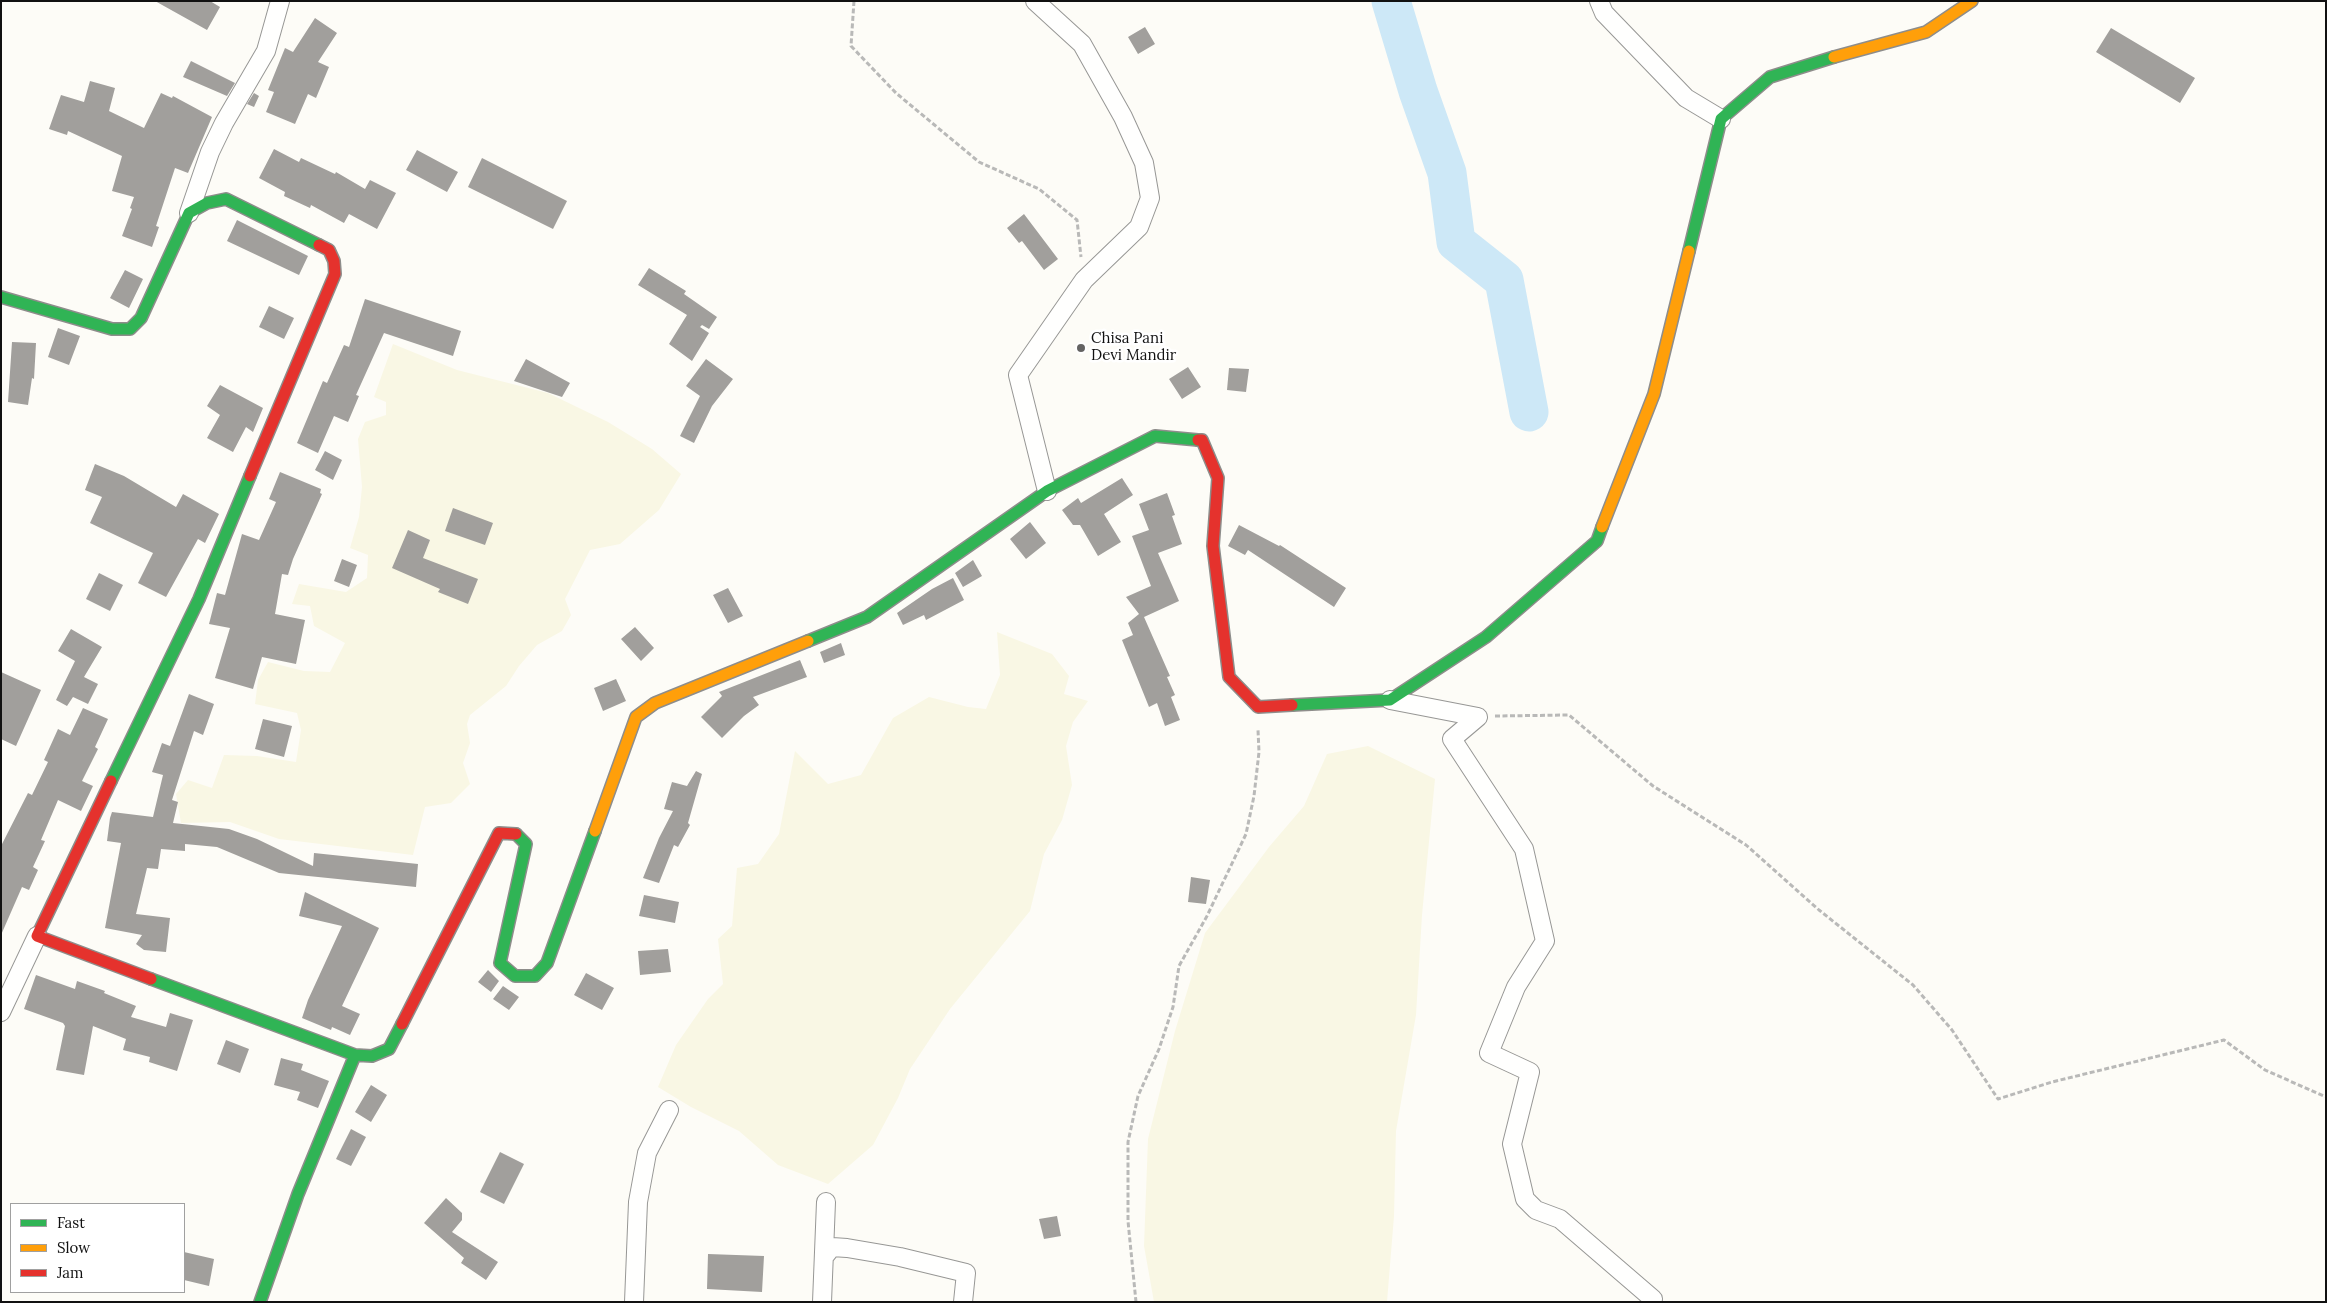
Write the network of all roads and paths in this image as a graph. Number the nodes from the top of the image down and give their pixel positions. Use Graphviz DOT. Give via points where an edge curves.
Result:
graph roads {
  1 [pos="280,1"];
  2 [pos="854,1"];
  3 [pos="1035,1"];
  4 [pos="1599,1"];
  5 [pos="1972,1"];
  6 [pos="1721,119"];
  7 [pos="189,213"];
  8 [pos="1084,280"];
  9 [pos="1,296"];
  10 [pos="1047,491"];
  11 [pos="1390,700"];
  12 [pos="1258,707"];
  13 [pos="1478,717"];
  14 [pos="37,936"];
  15 [pos="1,1012"];
  16 [pos="355,1055"];
  17 [pos="2326,1097"];
  18 [pos="669,1110"];
  19 [pos="826,1202"];
  20 [pos="824,1257"];
  21 [pos="1653,1299"];
  22 [pos="260,1302"];
  23 [pos="634,1302"];
  24 [pos="822,1302"];
  25 [pos="963,1302"];
  26 [pos="1136,1302"];
  1 -- 7 [label="street" via="266,51 210,152"];
  2 -- 8 [label="path" via="851,46 896,93 979,162 1039,189 1077,220"];
  3 -- 8 [label="street" via="1082,44 1123,117 1144,163 1150,198 1139,227"];
  4 -- 6 [label="street" via="1604,13 1686,98"];
  5 -- 6 [label="street" via="1926,32 1770,77"];
  6 -- 11 [label="street" via="1654,394 1597,541 1486,637"];
  7 -- 9 [label="street" via="141,318 130,329 112,329"];
  7 -- 14 [label="street" via="207,203 226,199 329,250 335,274 199,599"];
  8 -- 10 [label="street" via="1018,375"];
  10 -- 12 [label="street" via="1155,436 1202,440 1218,478 1213,546 1230,677"];
  10 -- 16 [label="street" via="867,617 655,703 636,717 547,963 535,976 515,976 500,963 526,844 516,834 500,833 389,1049 372,1056"];
  11 -- 12 [label="street"];
  11 -- 13 [label="street"];
  12 -- 26 [label="path" via="1259,752 1246,834 1179,966 1173,1007 1159,1050 1138,1096 1128,1142 1128,1221"];
  13 -- 17 [label="path" via="1569,715 1653,786 1746,845 1819,910 1913,985 1952,1030 1998,1098 2224,1040 2266,1070"];
  13 -- 21 [label="street" via="1452,739 1524,849 1545,941 1516,987 1489,1053 1530,1072 1512,1144 1525,1198 1536,1210 1560,1219"];
  14 -- 15 [label="street"];
  14 -- 16 [label="street"];
  16 -- 22 [label="street" via="298,1194"];
  18 -- 23 [label="street" via="648,1153 638,1202"];
  19 -- 20 [label="street"];
  20 -- 24 [label="street"];
  20 -- 25 [label="street" via="832,1247 847,1248 966,1273"];
}
